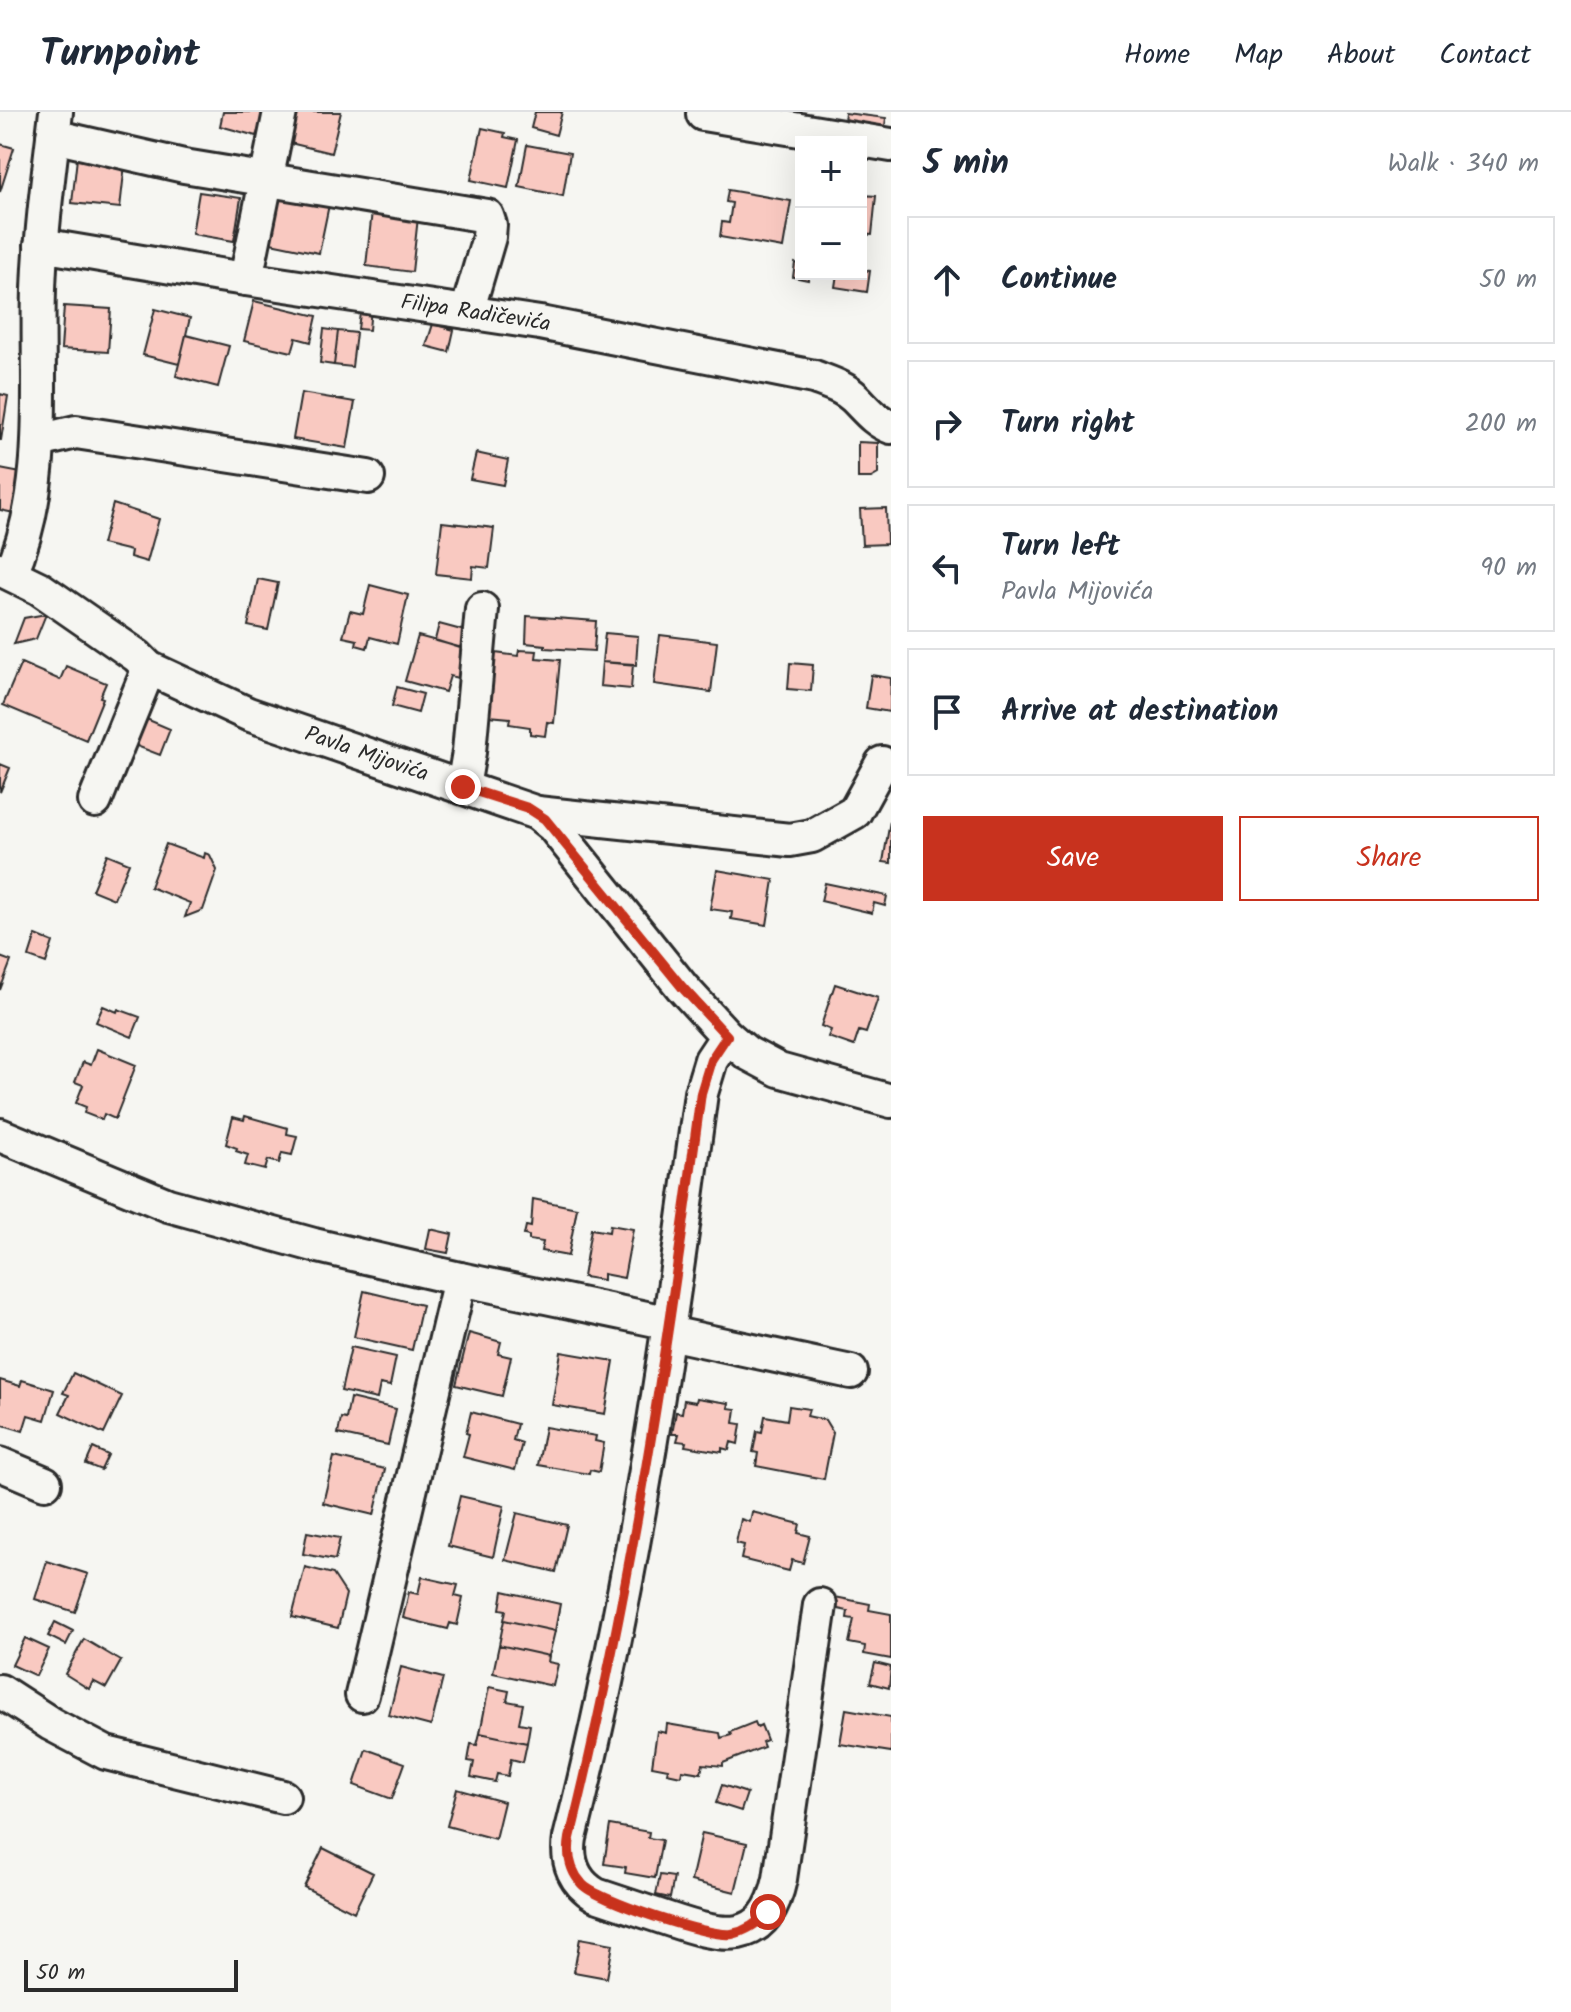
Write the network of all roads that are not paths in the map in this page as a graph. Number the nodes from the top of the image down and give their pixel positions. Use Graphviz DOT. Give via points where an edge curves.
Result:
graph roads {
  1 [pos="280,112"];
  2 [pos="703,114"];
  3 [pos="55,124"];
  4 [pos="891,145"];
  5 [pos="265,179"];
  6 [pos="41,245"];
  7 [pos="246,279"];
  8 [pos="467,312"];
  9 [pos="891,427"];
  10 [pos="39,441"];
  11 [pos="368,477"];
  12 [pos="5,571"];
  13 [pos="482,609"];
  14 [pos="149,668"];
  15 [pos="882,763"];
  16 [pos="463,787"];
  17 [pos="95,801"];
  18 [pos="537,813"];
  19 [pos="727,1036"];
  20 [pos="891,1101"];
  21 [pos="0,1135"];
  22 [pos="460,1279"];
  23 [pos="670,1328"];
  24 [pos="851,1372"];
  25 [pos="0,1464"];
  26 [pos="45,1483"];
  27 [pos="820,1605"];
  28 [pos="0,1691"];
  29 [pos="362,1695"];
  30 [pos="283,1797"];
  1 -- 5 [label="street"];
  2 -- 4 [label="street"];
  3 -- 5 [label="street" via="184,166"];
  3 -- 6 [label="street"];
  5 -- 7 [label="street"];
  5 -- 8 [label="street" via="487,216 489,237"];
  6 -- 7 [label="street, Filipa Radičevića"];
  6 -- 10 [label="street"];
  7 -- 8 [label="street, Filipa Radičevića"];
  8 -- 9 [label="street, Filipa Radičevića" via="814,377 839,386"];
  10 -- 11 [label="street" via="76,432"];
  10 -- 12 [label="street" via="29,519"];
  12 -- 14 [label="street, Pavla Mijovića" via="39,588"];
  13 -- 16 [label="street"];
  14 -- 16 [label="street, Pavla Mijovića" via="248,714"];
  14 -- 17 [label="street"];
  15 -- 18 [label="street" via="855,812 812,836 790,840"];
  16 -- 18 [label="street, Pavla Mijovića"];
  18 -- 19 [label="street, Pavla Mijovića"];
  19 -- 20 [label="street, Pavla Mijovića" via="779,1070"];
  19 -- 23 [label="street" via="711,1060 701,1093"];
  21 -- 22 [label="street" via="168,1205"];
  22 -- 23 [label="street"];
  22 -- 29 [label="street"];
  23 -- 24 [label="street"];
  23 -- 27 [label="street" via="624,1602 568,1848 572,1869 588,1891 719,1935 745,1930 768,1912 780,1879"];
  25 -- 26 [label="street"];
  28 -- 30 [label="street" via="106,1753"];
}
